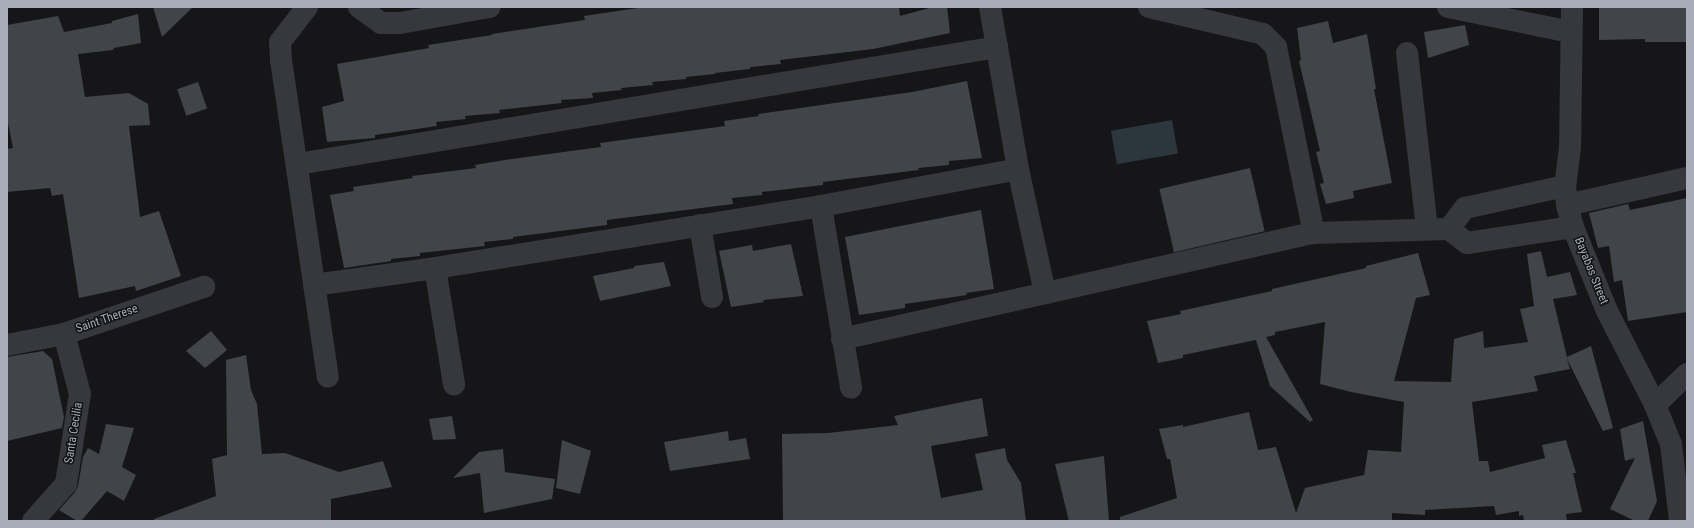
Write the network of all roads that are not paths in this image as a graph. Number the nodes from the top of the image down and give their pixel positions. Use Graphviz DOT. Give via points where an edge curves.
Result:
graph roads {
  1 [pos="307,7"];
  2 [pos="359,7"];
  3 [pos="490,7"];
  4 [pos="990,7"];
  5 [pos="1149,7"];
  6 [pos="1448,7"];
  7 [pos="1572,7"];
  8 [pos="1571,32"];
  9 [pos="997,46"];
  10 [pos="1407,54"];
  11 [pos="298,164"];
  12 [pos="1018,169"];
  13 [pos="1687,178"];
  14 [pos="1566,196"];
  15 [pos="821,206"];
  16 [pos="700,225"];
  17 [pos="1573,227"];
  18 [pos="1427,229"];
  19 [pos="1449,229"];
  20 [pos="1314,233"];
  21 [pos="435,268"];
  22 [pos="314,285"];
  23 [pos="204,287"];
  24 [pos="1045,293"];
  25 [pos="712,297"];
  26 [pos="64,334"];
  27 [pos="842,339"];
  28 [pos="7,345"];
  29 [pos="1687,374"];
  30 [pos="328,376"];
  31 [pos="454,384"];
  32 [pos="851,388"];
  33 [pos="1655,405"];
  34 [pos="33,521"];
  35 [pos="1680,521"];
  1 -- 11 [label="street" via="280,42"];
  2 -- 3 [label="street" via="381,23 400,23"];
  4 -- 9 [label="street"];
  5 -- 20 [label="street" via="1263,34 1276,47"];
  6 -- 8 [label="street"];
  7 -- 8 [label="street, Bayabas Street"];
  8 -- 14 [label="street, Bayabas Street" via="1570,147"];
  9 -- 11 [label="street"];
  9 -- 12 [label="street"];
  10 -- 18 [label="street"];
  11 -- 22 [label="street"];
  12 -- 15 [label="street"];
  12 -- 24 [label="street"];
  13 -- 14 [label="street"];
  14 -- 17 [label="street, Bayabas Street"];
  14 -- 19 [label="street" via="1465,208"];
  15 -- 16 [label="street"];
  15 -- 27 [label="street"];
  16 -- 21 [label="street"];
  16 -- 25 [label="street"];
  17 -- 19 [label="street" via="1467,243"];
  17 -- 33 [label="street, Bayabas Street" via="1607,311"];
  18 -- 19 [label="street"];
  18 -- 20 [label="street"];
  20 -- 24 [label="street"];
  21 -- 22 [label="street"];
  21 -- 31 [label="street"];
  22 -- 30 [label="street"];
  23 -- 26 [label="street, Saint Therese"];
  24 -- 27 [label="street"];
  26 -- 28 [label="street, Saint Therese"];
  26 -- 34 [label="street, Santa Cecilia" via="80,394 66,484"];
  27 -- 32 [label="street"];
  29 -- 33 [label="street"];
  33 -- 35 [label="street, Bayabas Street" via="1671,444"];
}
